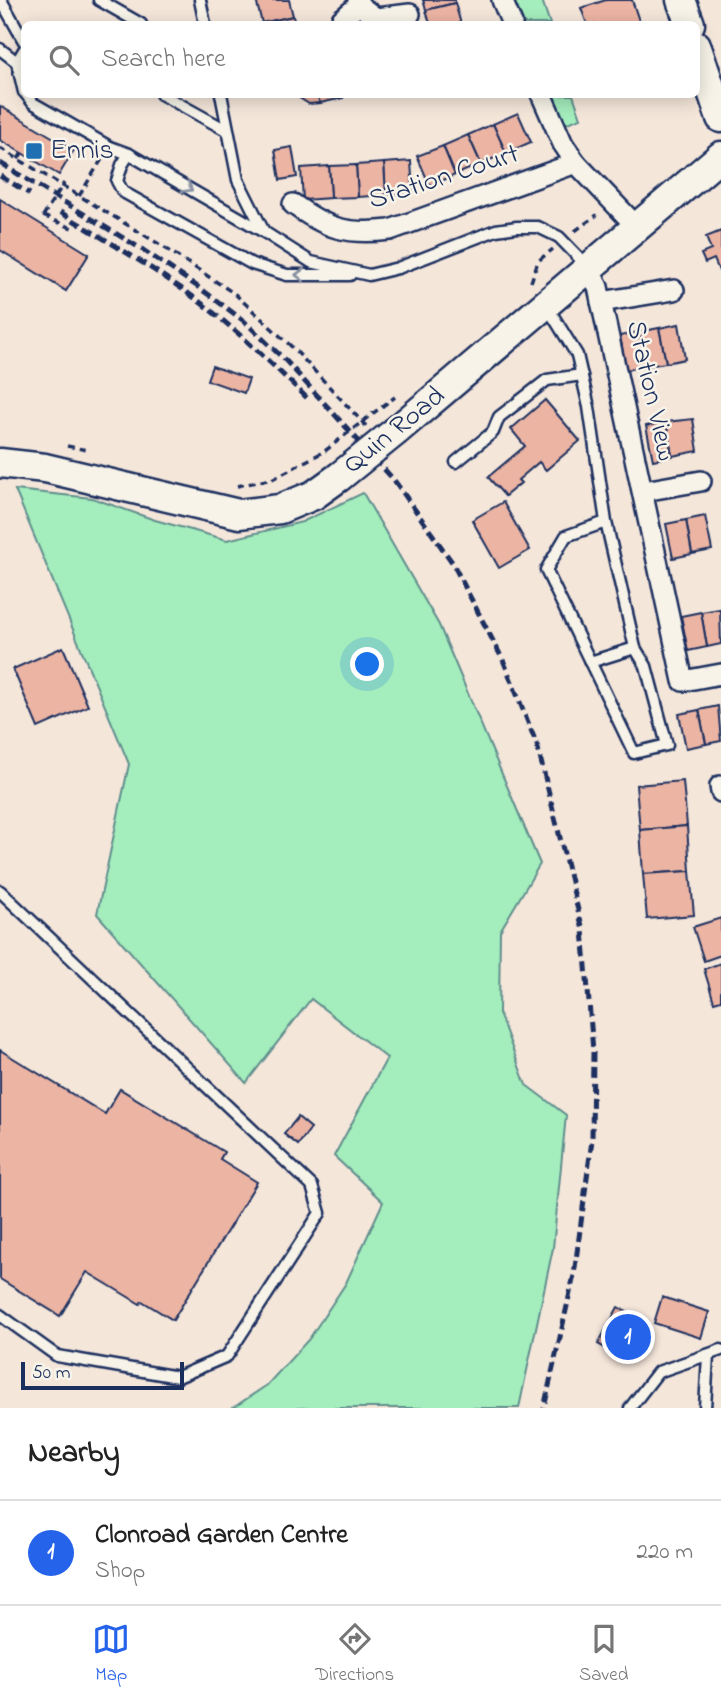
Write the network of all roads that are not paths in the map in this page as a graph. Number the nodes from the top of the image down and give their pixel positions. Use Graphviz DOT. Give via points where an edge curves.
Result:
graph roads {
  1 [pos="1,0"];
  2 [pos="99,0"];
  3 [pos="200,0"];
  4 [pos="502,0"];
  5 [pos="681,0"];
  6 [pos="359,2"];
  7 [pos="410,14"];
  8 [pos="136,21"];
  9 [pos="204,21"];
  10 [pos="341,21"];
  11 [pos="511,21"];
  12 [pos="689,21"];
  13 [pos="21,36"];
  14 [pos="0,49"];
  15 [pos="21,55"];
  16 [pos="700,57"];
  17 [pos="17,62"];
  18 [pos="21,78"];
  19 [pos="29,98"];
  20 [pos="168,98"];
  21 [pos="221,98"];
  22 [pos="543,98"];
  23 [pos="721,118"];
  24 [pos="228,131"];
  25 [pos="129,154"];
  26 [pos="721,156"];
  27 [pos="576,163"];
  28 [pos="293,204"];
  29 [pos="637,227"];
  30 [pos="264,232"];
  31 [pos="589,268"];
  32 [pos="369,275"];
  33 [pos="674,290"];
  34 [pos="601,302"];
  35 [pos="545,304"];
  36 [pos="582,375"];
  37 [pos="456,462"];
  38 [pos="0,464"];
  39 [pos="701,481"];
  40 [pos="644,491"];
  41 [pos="606,522"];
  42 [pos="635,648"];
  43 [pos="590,662"];
  44 [pos="721,674"];
  45 [pos="0,891"];
  46 [pos="0,1315"];
  47 [pos="721,1350"];
  48 [pos="708,1355"];
  49 [pos="630,1408"];
  50 [pos="705,1408"];
  1 -- 13 [label="lane"];
  2 -- 8 [label="lane"];
  3 -- 9 [label="lane"];
  4 -- 11 [label="street"];
  5 -- 12 [label="main road"];
  6 -- 7 [label="street" via="376,18"];
  6 -- 10 [label="street"];
  14 -- 17 [label="lane"];
  15 -- 17 [label="lane"];
  16 -- 23 [label="main road"];
  17 -- 18 [label="lane"];
  19 -- 25 [label="lane"];
  20 -- 24 [label="lane"];
  21 -- 24 [label="lane"];
  22 -- 27 [label="street"];
  24 -- 30 [label="lane" via="239,180"];
  25 -- 30 [label="lane, one-way"];
  32 -- 25 [label="lane, one-way" via="287,275 252,264 123,192 117,181"];
  26 -- 29 [label="main road, Quin Road"];
  27 -- 28 [label="street, Station Court" via="390,230 338,229 317,222"];
  27 -- 29 [label="street"];
  29 -- 31 [label="main road, Quin Road"];
  30 -- 32 [label="lane" via="311,262"];
  31 -- 32 [label="lane" via="559,237 538,227 517,227 496,230"];
  31 -- 34 [label="street, Station View"];
  31 -- 35 [label="main road, Quin Road"];
  33 -- 34 [label="street, Station View"];
  34 -- 40 [label="street, Station View"];
  35 -- 36 [label="lane" via="578,355"];
  35 -- 38 [label="main road, Quin Road, bridge" via="339,477 314,495 280,509 239,514 46,468"];
  36 -- 37 [label="lane" via="547,380 499,417 493,432"];
  36 -- 41 [label="lane"];
  39 -- 40 [label="street, Station View"];
  40 -- 44 [label="street, Station View" via="683,681"];
  41 -- 42 [label="lane"];
  41 -- 43 [label="lane" via="566,536 546,570"];
  42 -- 43 [label="lane"];
  42 -- 43 [label="lane" via="646,666 667,745 634,753"];
  45 -- 46 [label="lane" via="312,1186 320,1213 227,1356 178,1377 57,1356"];
  47 -- 48 [label="lane"];
  48 -- 49 [label="lane" via="658,1372"];
  48 -- 50 [label="lane"];
}
